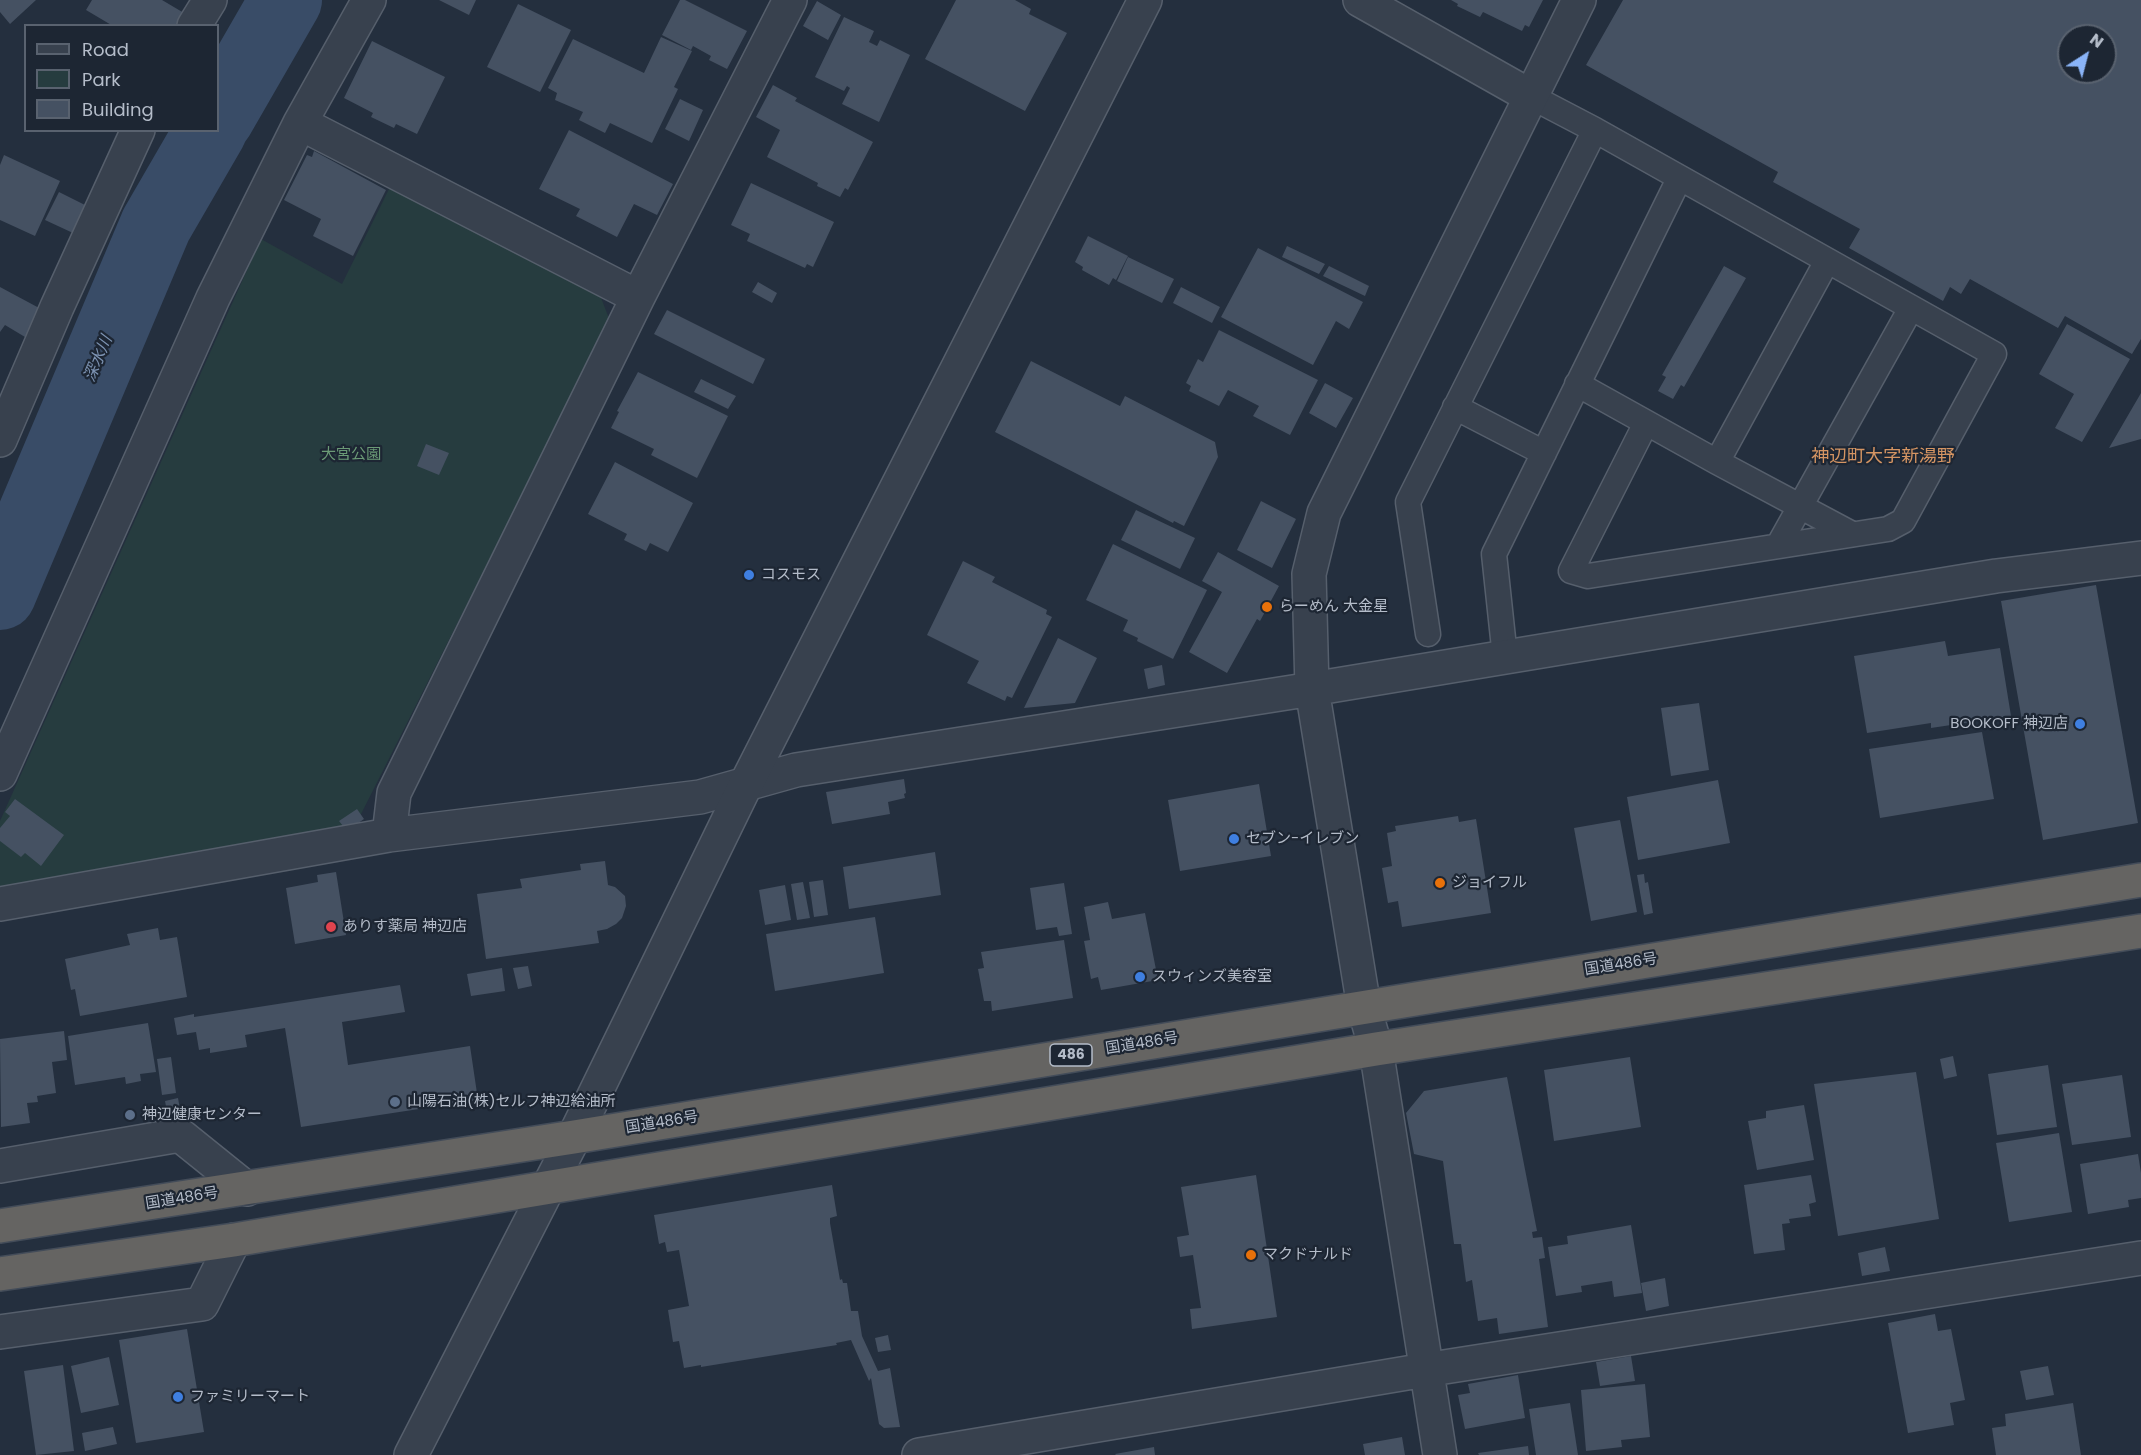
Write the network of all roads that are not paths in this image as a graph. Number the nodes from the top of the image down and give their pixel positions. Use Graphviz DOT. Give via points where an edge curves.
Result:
graph roads {
  1 [pos="210,0"];
  2 [pos="369,0"];
  3 [pos="790,0"];
  4 [pos="1145,0"];
  5 [pos="1360,0"];
  6 [pos="1579,0"];
  7 [pos="195,24"];
  8 [pos="1530,96"];
  9 [pos="300,123"];
  10 [pos="1595,130"];
  11 [pos="137,132"];
  12 [pos="1679,179"];
  13 [pos="1827,261"];
  14 [pos="638,297"];
  15 [pos="1911,308"];
  16 [pos="1577,384"];
  17 [pos="1455,407"];
  18 [pos="1646,423"];
  19 [pos="0,440"];
  20 [pos="1544,453"];
  21 [pos="1717,462"];
  22 [pos="1801,506"];
  23 [pos="1852,534"];
  24 [pos="1779,546"];
  25 [pos="2141,558"];
  26 [pos="1428,634"];
  27 [pos="1505,657"];
  28 [pos="1312,689"];
  29 [pos="0,774"];
  30 [pos="745,786"];
  31 [pos="389,835"];
  32 [pos="2141,880"];
  33 [pos="0,904"];
  34 [pos="2141,930"];
  35 [pos="1364,1007"];
  36 [pos="1376,1049"];
  37 [pos="574,1137"];
  38 [pos="0,1166"];
  39 [pos="548,1187"];
  40 [pos="247,1189"];
  41 [pos="0,1226"];
  42 [pos="234,1240"];
  43 [pos="2141,1258"];
  44 [pos="0,1275"];
  45 [pos="0,1332"];
  46 [pos="1425,1370"];
  47 [pos="411,1455"];
  48 [pos="919,1455"];
  49 [pos="1440,1455"];
  1 -- 7 [label="street"];
  2 -- 9 [label="street"];
  3 -- 14 [label="street"];
  4 -- 30 [label="street"];
  5 -- 8 [label="street"];
  6 -- 8 [label="street"];
  8 -- 10 [label="lane"];
  8 -- 28 [label="street" via="1323,513 1309,574"];
  9 -- 14 [label="street"];
  9 -- 29 [label="street" via="213,298"];
  10 -- 12 [label="lane"];
  10 -- 17 [label="lane"];
  11 -- 19 [label="street"];
  12 -- 13 [label="lane"];
  12 -- 16 [label="lane"];
  13 -- 15 [label="lane"];
  13 -- 21 [label="lane"];
  14 -- 31 [label="street" via="394,793"];
  15 -- 22 [label="lane"];
  15 -- 23 [label="lane" via="1994,354 1903,521 1888,529"];
  16 -- 18 [label="lane"];
  16 -- 20 [label="lane"];
  17 -- 20 [label="lane"];
  17 -- 26 [label="lane" via="1408,502"];
  18 -- 21 [label="lane"];
  18 -- 24 [label="lane" via="1571,571 1588,576"];
  20 -- 27 [label="lane" via="1494,554"];
  21 -- 22 [label="lane"];
  22 -- 23 [label="lane"];
  22 -- 24 [label="lane"];
  23 -- 24 [label="lane"];
  25 -- 27 [label="street" via="1996,576"];
  27 -- 28 [label="street"];
  28 -- 30 [label="street" via="796,770"];
  28 -- 35 [label="street"];
  30 -- 31 [label="street" via="700,797"];
  30 -- 37 [label="street"];
  31 -- 33 [label="street"];
  32 -- 35 [label="highway, 国道486号 / 486"];
  34 -- 36 [label="highway"];
  35 -- 36 [label="street"];
  35 -- 37 [label="highway, 国道486号 / 486"];
  36 -- 39 [label="highway"];
  36 -- 46 [label="street"];
  37 -- 39 [label="street"];
  37 -- 40 [label="highway, 国道486号 / 486"];
  38 -- 40 [label="street" via="180,1135"];
  39 -- 42 [label="highway"];
  39 -- 47 [label="street"];
  40 -- 41 [label="highway, 国道486号 / 486"];
  42 -- 44 [label="highway"];
  42 -- 45 [label="street" via="202,1304"];
  43 -- 46 [label="street"];
  46 -- 48 [label="street"];
  46 -- 49 [label="street"];
}
